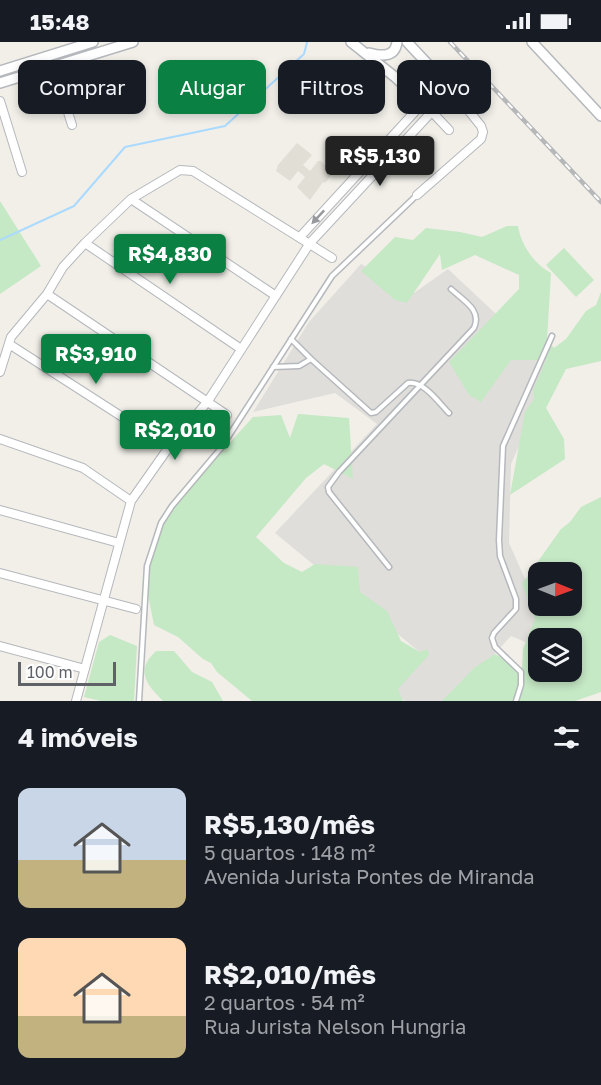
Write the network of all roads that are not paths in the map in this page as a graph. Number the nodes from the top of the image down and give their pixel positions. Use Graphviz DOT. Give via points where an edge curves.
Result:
graph roads {
  1 [pos="93,42"];
  2 [pos="133,42"];
  3 [pos="351,42"];
  4 [pos="397,42"];
  5 [pos="406,42"];
  6 [pos="532,42"];
  7 [pos="366,53"];
  8 [pos="76,60"];
  9 [pos="423,60"];
  10 [pos="0,71"];
  11 [pos="18,78"];
  12 [pos="397,79"];
  13 [pos="0,83"];
  14 [pos="0,101"];
  15 [pos="69,114"];
  16 [pos="414,114"];
  17 [pos="430,114"];
  18 [pos="434,114"];
  19 [pos="471,114"];
  20 [pos="601,116"];
  21 [pos="72,125"];
  22 [pos="449,130"];
  23 [pos="22,172"];
  24 [pos="417,195"];
  25 [pos="131,199"];
  26 [pos="300,237"];
  27 [pos="85,243"];
  28 [pos="310,243"];
  29 [pos="332,258"];
  30 [pos="451,290"];
  31 [pos="46,294"];
  32 [pos="276,296"];
  33 [pos="552,336"];
  34 [pos="291,339"];
  35 [pos="9,344"];
  36 [pos="241,349"];
  37 [pos="311,360"];
  38 [pos="272,367"];
  39 [pos="0,372"];
  40 [pos="421,386"];
  41 [pos="208,401"];
  42 [pos="449,413"];
  43 [pos="226,415"];
  44 [pos="0,439"];
  45 [pos="169,447"];
  46 [pos="131,501"];
  47 [pos="0,510"];
  48 [pos="119,543"];
  49 [pos="389,567"];
  50 [pos="0,573"];
  51 [pos="104,600"];
  52 [pos="136,609"];
  53 [pos="0,646"];
  54 [pos="85,669"];
  55 [pos="76,701"];
  56 [pos="139,701"];
  57 [pos="516,701"];
  1 -- 10 [label="street"];
  2 -- 8 [label="street"];
  3 -- 7 [label="street"];
  4 -- 7 [label="street" via="388,55"];
  5 -- 9 [label="street"];
  6 -- 20 [label="street"];
  7 -- 12 [label="street"];
  11 -- 13 [label="street"];
  14 -- 23 [label="street"];
  15 -- 21 [label="street"];
  16 -- 26 [label="street, one-way"];
  17 -- 28 [label="street"];
  18 -- 22 [label="street"];
  19 -- 24 [label="street" via="481,126 481,139"];
  24 -- 34 [label="lane" via="332,276"];
  25 -- 26 [label="street" via="186,169"];
  25 -- 27 [label="street"];
  25 -- 32 [label="street"];
  26 -- 28 [label="street"];
  27 -- 31 [label="street"];
  27 -- 36 [label="street"];
  28 -- 29 [label="street"];
  28 -- 32 [label="street"];
  30 -- 40 [label="lane" via="476,313 478,320"];
  31 -- 35 [label="street"];
  31 -- 41 [label="street"];
  32 -- 36 [label="street"];
  33 -- 57 [label="lane" via="503,446 501,464 500,556 516,609 492,638 495,647 521,672"];
  34 -- 37 [label="lane"];
  34 -- 38 [label="lane"];
  35 -- 39 [label="street"];
  35 -- 45 [label="street"];
  36 -- 41 [label="street"];
  37 -- 38 [label="lane" via="299,366"];
  37 -- 40 [label="lane" via="371,413 408,383"];
  38 -- 56 [label="lane" via="220,448 172,506 154,540 145,584"];
  40 -- 42 [label="lane"];
  40 -- 49 [label="lane" via="328,488"];
  41 -- 43 [label="street"];
  41 -- 45 [label="street"];
  44 -- 46 [label="street" via="83,468"];
  45 -- 46 [label="street"];
  46 -- 48 [label="street"];
  47 -- 48 [label="street"];
  48 -- 51 [label="street"];
  50 -- 51 [label="street"];
  51 -- 52 [label="street"];
  51 -- 54 [label="street"];
  53 -- 54 [label="street"];
  54 -- 55 [label="street"];
}
